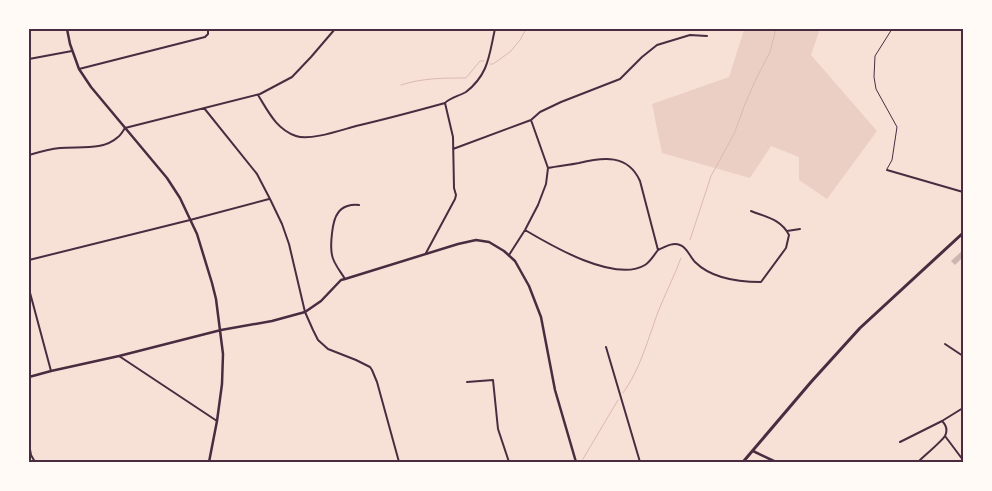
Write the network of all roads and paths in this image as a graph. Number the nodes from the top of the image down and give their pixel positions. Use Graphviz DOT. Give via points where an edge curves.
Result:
graph roads {
  1 [pos="67,29"];
  2 [pos="208,29"];
  3 [pos="335,29"];
  4 [pos="495,29"];
  5 [pos="892,29"];
  6 [pos="707,36"];
  7 [pos="72,51"];
  8 [pos="29,59"];
  9 [pos="79,69"];
  10 [pos="258,95"];
  11 [pos="445,103"];
  12 [pos="204,108"];
  13 [pos="531,120"];
  14 [pos="125,128"];
  15 [pos="453,149"];
  16 [pos="29,155"];
  17 [pos="548,168"];
  18 [pos="887,170"];
  19 [pos="963,192"];
  20 [pos="270,199"];
  21 [pos="359,205"];
  22 [pos="751,211"];
  23 [pos="190,220"];
  24 [pos="800,229"];
  25 [pos="525,230"];
  26 [pos="787,231"];
  27 [pos="963,233"];
  28 [pos="658,250"];
  29 [pos="426,253"];
  30 [pos="509,255"];
  31 [pos="29,260"];
  32 [pos="345,279"];
  33 [pos="29,289"];
  34 [pos="305,312"];
  35 [pos="220,330"];
  36 [pos="945,344"];
  37 [pos="606,347"];
  38 [pos="119,356"];
  39 [pos="963,356"];
  40 [pos="52,371"];
  41 [pos="29,377"];
  42 [pos="467,382"];
  43 [pos="963,408"];
  44 [pos="217,421"];
  45 [pos="942,421"];
  46 [pos="945,436"];
  47 [pos="900,442"];
  48 [pos="29,444"];
  49 [pos="752,450"];
  50 [pos="963,460"];
  51 [pos="35,462"];
  52 [pos="209,462"];
  53 [pos="399,462"];
  54 [pos="509,462"];
  55 [pos="576,462"];
  56 [pos="640,462"];
  57 [pos="743,462"];
  58 [pos="776,462"];
  59 [pos="918,462"];
  1 -- 7 [label="street"];
  2 -- 9 [label="street" via="205,37"];
  3 -- 10 [label="street" via="292,77"];
  4 -- 11 [label="street" via="481,78 464,93"];
  5 -- 18 [label="lane" via="875,56 874,77 876,89 897,127 892,160"];
  6 -- 13 [label="street" via="690,34 657,45 620,79 561,102"];
  7 -- 8 [label="street"];
  7 -- 9 [label="street"];
  9 -- 14 [label="street"];
  10 -- 11 [label="street" via="272,119 296,136 303,137"];
  10 -- 12 [label="street"];
  11 -- 15 [label="street"];
  12 -- 14 [label="street"];
  12 -- 20 [label="street" via="257,174"];
  13 -- 15 [label="street"];
  13 -- 17 [label="street"];
  14 -- 16 [label="street" via="118,137 101,146 58,148"];
  14 -- 23 [label="street" via="167,178"];
  15 -- 29 [label="street" via="455,199"];
  17 -- 25 [label="street" via="546,184"];
  17 -- 28 [label="street" via="606,158 628,165 640,181"];
  18 -- 19 [label="street"];
  20 -- 23 [label="street"];
  20 -- 34 [label="street" via="289,244"];
  21 -- 32 [label="street" via="353,204 338,213 332,235 332,256"];
  22 -- 26 [label="street" via="780,222"];
  23 -- 31 [label="street"];
  23 -- 35 [label="street" via="198,234 212,283"];
  24 -- 26 [label="street"];
  25 -- 28 [label="street" via="556,248 610,269 631,271 647,265"];
  25 -- 30 [label="street"];
  26 -- 28 [label="street" via="790,235 786,248 761,282 710,273 680,245 671,244"];
  27 -- 49 [label="main road" via="860,328"];
  29 -- 30 [label="street" via="476,240 489,242"];
  29 -- 32 [label="street"];
  30 -- 55 [label="street" via="529,286 541,317 555,390"];
  32 -- 34 [label="street"];
  33 -- 40 [label="street"];
  34 -- 35 [label="street"];
  34 -- 53 [label="street" via="324,346 370,366"];
  35 -- 38 [label="street"];
  35 -- 44 [label="street" via="223,367"];
  36 -- 39 [label="street"];
  37 -- 56 [label="street"];
  38 -- 40 [label="street"];
  38 -- 44 [label="street"];
  40 -- 41 [label="street"];
  42 -- 54 [label="street" via="493,380 498,429"];
  43 -- 45 [label="street"];
  44 -- 52 [label="street"];
  45 -- 46 [label="street" via="947,430"];
  45 -- 47 [label="street"];
  46 -- 50 [label="street"];
  46 -- 59 [label="street"];
  48 -- 51 [label="street"];
  49 -- 57 [label="main road"];
  49 -- 58 [label="street"];
}
